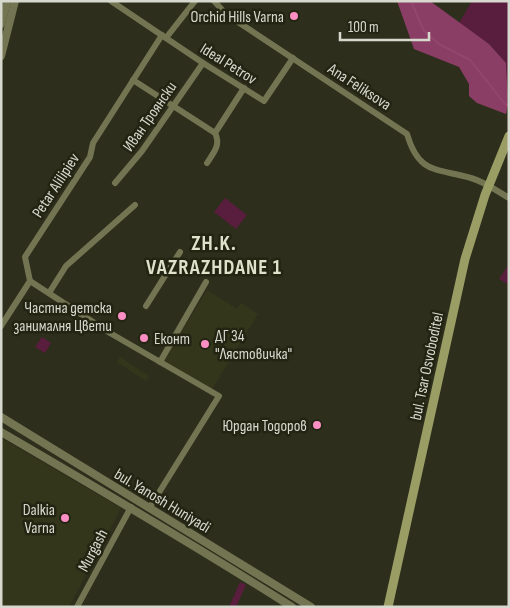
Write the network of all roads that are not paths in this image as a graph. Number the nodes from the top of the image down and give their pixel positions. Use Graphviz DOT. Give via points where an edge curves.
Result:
graph roads {
  1 [pos="7,1"];
  2 [pos="15,1"];
  3 [pos="111,1"];
  4 [pos="195,1"];
  5 [pos="214,1"];
  6 [pos="1,24"];
  7 [pos="164,37"];
  8 [pos="1,56"];
  9 [pos="293,58"];
  10 [pos="203,63"];
  11 [pos="133,80"];
  12 [pos="244,88"];
  13 [pos="173,106"];
  14 [pos="216,132"];
  15 [pos="509,136"];
  16 [pos="206,163"];
  17 [pos="115,183"];
  18 [pos="489,185"];
  19 [pos="509,198"];
  20 [pos="135,205"];
  21 [pos="180,252"];
  22 [pos="30,281"];
  23 [pos="206,282"];
  24 [pos="49,293"];
  25 [pos="146,306"];
  26 [pos="1,326"];
  27 [pos="160,362"];
  28 [pos="1,417"];
  29 [pos="1,432"];
  30 [pos="131,507"];
  31 [pos="150,508"];
  32 [pos="78,607"];
  33 [pos="292,607"];
  34 [pos="310,607"];
  35 [pos="388,607"];
  1 -- 6 [label="street"];
  2 -- 8 [label="street"];
  3 -- 7 [label="street, Ideal Petrov"];
  4 -- 7 [label="street, Petar Alilipiev"];
  5 -- 9 [label="street, Ana Feliksova" via="226,14"];
  7 -- 10 [label="street, Ideal Petrov"];
  7 -- 11 [label="street, Petar Alilipiev"];
  9 -- 12 [label="street, Ideal Petrov" via="264,101"];
  9 -- 18 [label="street, Ana Feliksova" via="406,134 413,153 425,165"];
  10 -- 12 [label="street, Ideal Petrov"];
  10 -- 13 [label="street, Иван Троянски"];
  11 -- 13 [label="street"];
  11 -- 22 [label="street, Petar Alilipiev" via="93,143 90,157 25,257"];
  12 -- 14 [label="street"];
  13 -- 14 [label="street"];
  13 -- 17 [label="street, Иван Троянски"];
  14 -- 16 [label="street" via="218,146"];
  15 -- 18 [label="main road, bul. Tsar Osvoboditel"];
  18 -- 19 [label="street, Ana Feliksova"];
  18 -- 35 [label="main road, bul. Tsar Osvoboditel" via="463,267"];
  20 -- 24 [label="street" via="66,266"];
  21 -- 25 [label="street"];
  22 -- 24 [label="street"];
  22 -- 26 [label="street"];
  23 -- 27 [label="street"];
  24 -- 27 [label="street"];
  27 -- 31 [label="street" via="219,396"];
  28 -- 31 [label="street, bul. Yanosh Huniyadi"];
  29 -- 30 [label="street, bul. Yanosh Huniyadi"];
  30 -- 32 [label="street, Murgash"];
  30 -- 33 [label="street, bul. Yanosh Huniyadi"];
  31 -- 34 [label="street, bul. Yanosh Huniyadi"];
}
